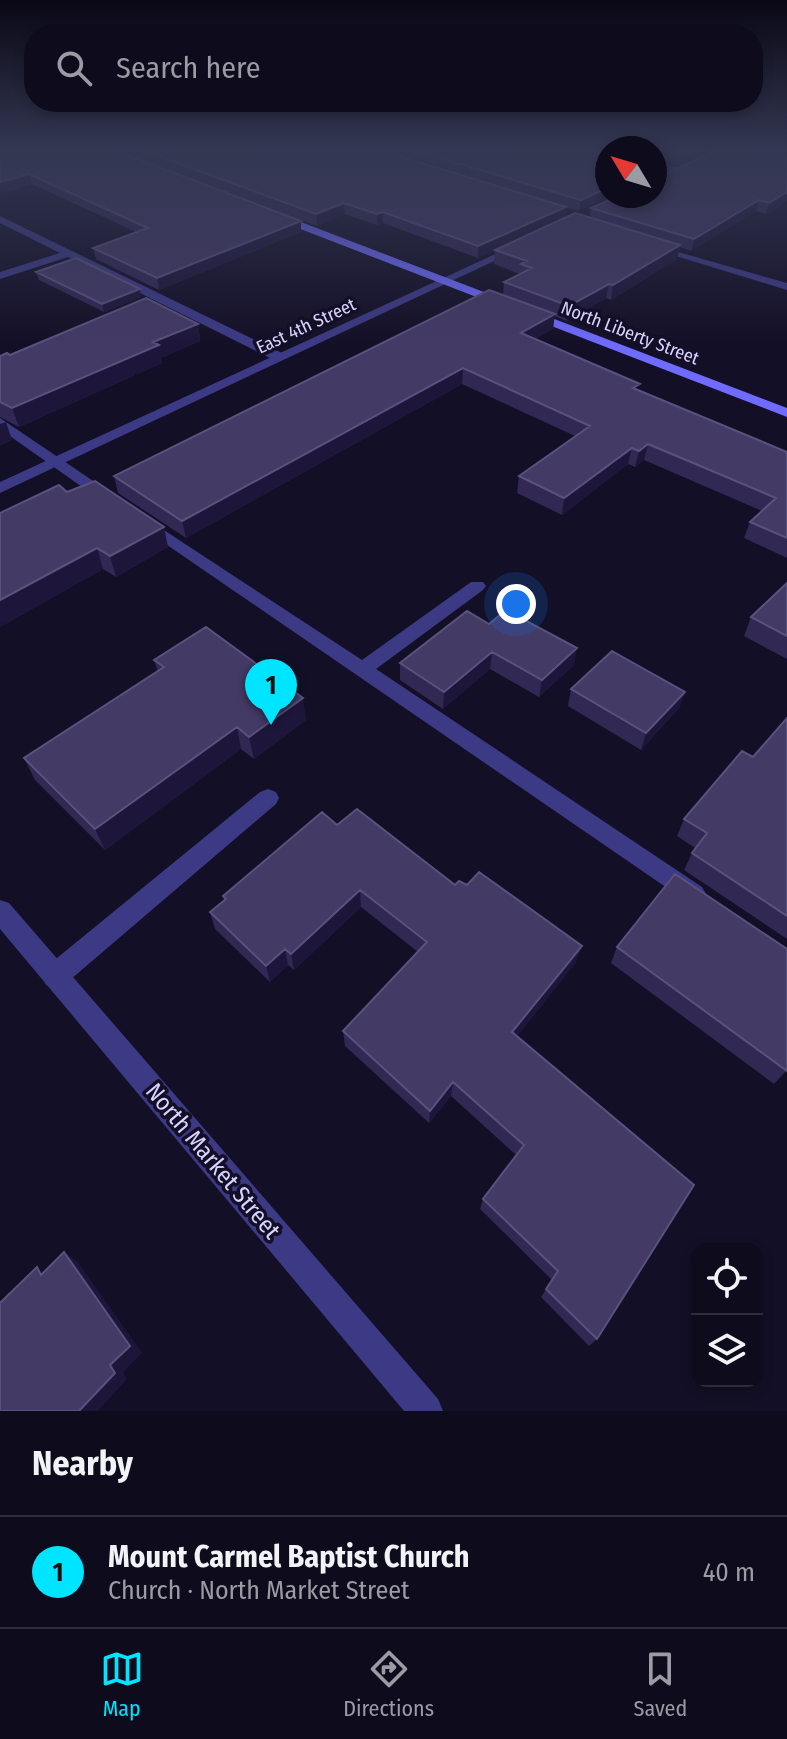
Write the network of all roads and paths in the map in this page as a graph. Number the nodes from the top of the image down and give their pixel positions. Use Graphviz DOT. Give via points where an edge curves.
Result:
graph roads {
  1 [pos="275,216"];
  2 [pos="0,219"];
  3 [pos="535,239"];
  4 [pos="634,240"];
  5 [pos="69,253"];
  6 [pos="0,276"];
  7 [pos="445,282"];
  8 [pos="787,287"];
  9 [pos="281,358"];
  10 [pos="787,413"];
  11 [pos="0,422"];
  12 [pos="55,463"];
  13 [pos="0,488"];
  14 [pos="477,586"];
  15 [pos="362,670"];
  16 [pos="268,798"];
  17 [pos="710,905"];
  18 [pos="0,911"];
  19 [pos="55,976"];
  20 [pos="426,1411"];
  1 -- 7 [label="street, North Liberty Street"];
  2 -- 5 [label="street"];
  3 -- 7 [label="street, East 4th Street"];
  4 -- 8 [label="street"];
  5 -- 6 [label="street"];
  5 -- 9 [label="street"];
  7 -- 9 [label="street, East 4th Street"];
  7 -- 10 [label="street, North Liberty Street"];
  9 -- 12 [label="street, East 4th Street"];
  11 -- 12 [label="street"];
  12 -- 13 [label="street, East 4th Street"];
  12 -- 15 [label="street"];
  14 -- 15 [label="street"];
  15 -- 17 [label="street"];
  16 -- 19 [label="street"];
  18 -- 19 [label="street, North Market Street"];
  19 -- 20 [label="street, North Market Street"];
}
